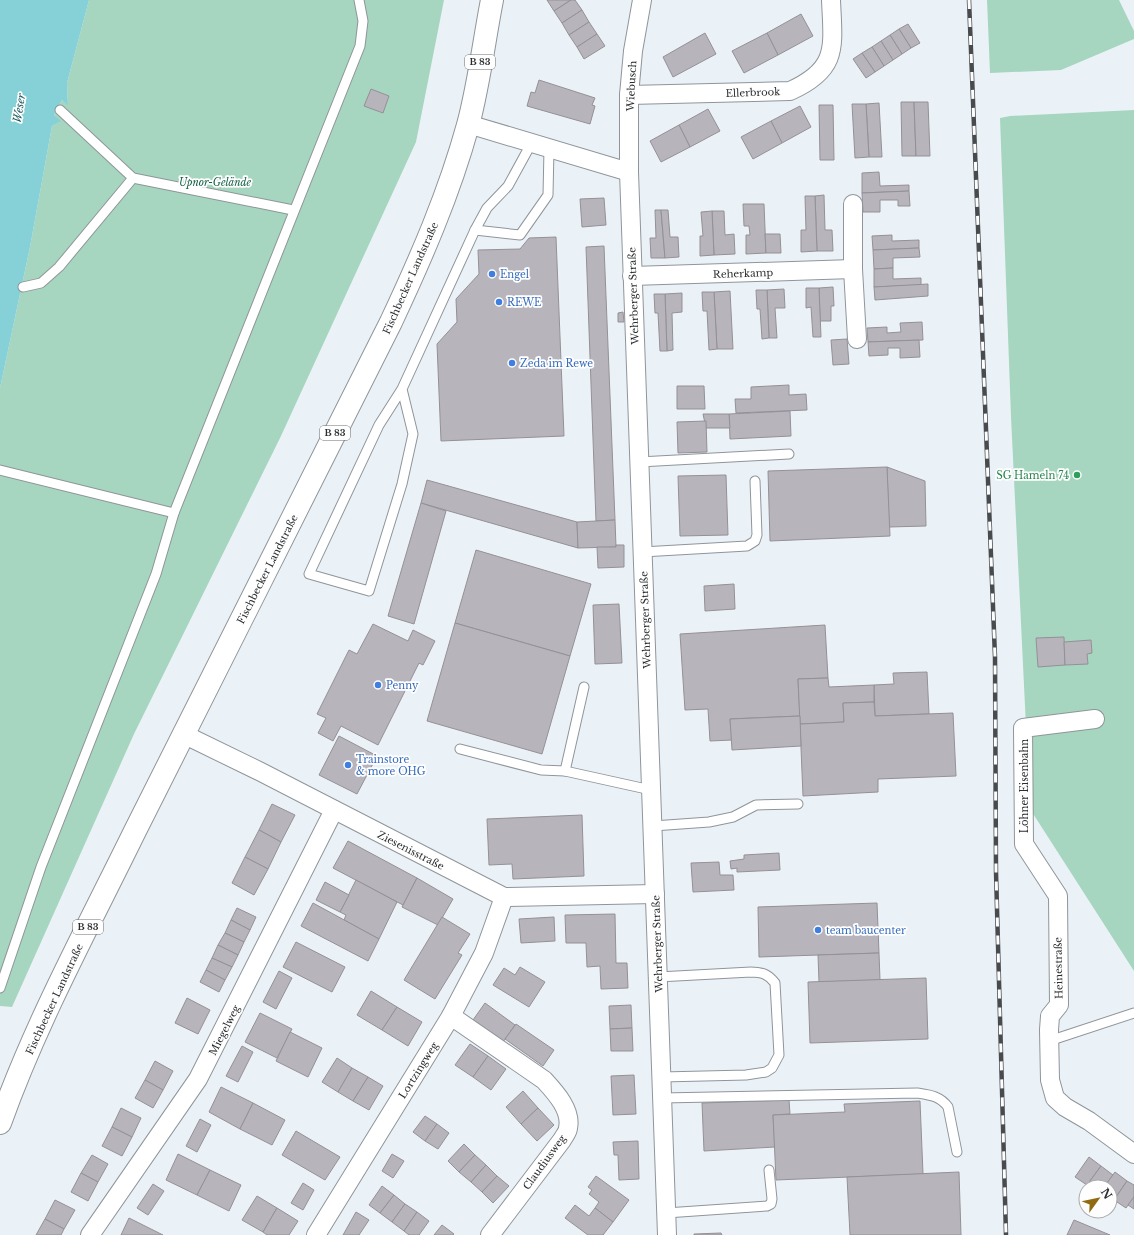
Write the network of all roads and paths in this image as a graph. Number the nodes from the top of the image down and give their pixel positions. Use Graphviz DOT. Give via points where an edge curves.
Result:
graph roads {
  1 [pos="359,0"];
  2 [pos="492,0"];
  3 [pos="642,0"];
  4 [pos="831,0"];
  5 [pos="629,95"];
  6 [pos="60,110"];
  7 [pos="468,124"];
  8 [pos="531,144"];
  9 [pos="549,149"];
  10 [pos="629,172"];
  11 [pos="134,178"];
  12 [pos="853,204"];
  13 [pos="293,210"];
  14 [pos="475,230"];
  15 [pos="853,269"];
  16 [pos="632,276"];
  17 [pos="23,287"];
  18 [pos="856,339"];
  19 [pos="402,389"];
  20 [pos="789,454"];
  21 [pos="638,462"];
  22 [pos="0,470"];
  23 [pos="755,481"];
  24 [pos="174,513"];
  25 [pos="642,552"];
  26 [pos="584,688"];
  27 [pos="1095,718"];
  28 [pos="183,734"];
  29 [pos="460,749"];
  30 [pos="565,771"];
  31 [pos="651,790"];
  32 [pos="798,804"];
  33 [pos="334,810"];
  34 [pos="653,826"];
  35 [pos="1024,844"];
  36 [pos="655,894"];
  37 [pos="504,897"];
  38 [pos="658,977"];
  39 [pos="0,988"];
  40 [pos="1134,1013"];
  41 [pos="451,1016"];
  42 [pos="1049,1041"];
  43 [pos="662,1077"];
  44 [pos="662,1098"];
  45 [pos="0,1123"];
  46 [pos="957,1152"];
  47 [pos="1134,1154"];
  48 [pos="769,1170"];
  49 [pos="666,1213"];
  50 [pos="90,1235"];
  51 [pos="316,1235"];
  52 [pos="490,1235"];
  53 [pos="667,1235"];
  1 -- 13 [label="lane" via="363,21 360,46"];
  2 -- 7 [label="main road, Fischbecker Landstraße / B 83"];
  3 -- 5 [label="street, Wiebusch" via="633,51"];
  4 -- 5 [label="street, Ellerbrook" via="833,41 830,57 824,68 808,83 790,91"];
  5 -- 10 [label="street, Wiebusch"];
  6 -- 11 [label="lane"];
  7 -- 8 [label="street"];
  7 -- 28 [label="main road, Fischbecker Landstraße / B 83" via="445,199 414,273"];
  8 -- 9 [label="street"];
  8 -- 14 [label="lane" via="508,186 487,208"];
  9 -- 10 [label="street"];
  9 -- 14 [label="lane" via="548,194 520,235"];
  10 -- 16 [label="street, Wehrberger Straße"];
  11 -- 13 [label="lane"];
  11 -- 17 [label="lane" via="59,267 41,283"];
  12 -- 15 [label="street"];
  13 -- 24 [label="lane"];
  14 -- 19 [label="lane"];
  15 -- 16 [label="street, Reherkamp"];
  15 -- 18 [label="street"];
  16 -- 21 [label="street, Wehrberger Straße"];
  19 -- 19 [label="lane" via="379,425 309,574 369,591 402,484 413,434"];
  20 -- 21 [label="lane"];
  21 -- 25 [label="street, Wehrberger Straße"];
  22 -- 24 [label="lane"];
  23 -- 25 [label="lane" via="757,535 755,541 748,546"];
  24 -- 39 [label="lane" via="156,574 41,867"];
  25 -- 31 [label="street, Wehrberger Straße"];
  26 -- 30 [label="lane"];
  27 -- 35 [label="street, Löhner Eisenbahn" via="1023,728"];
  28 -- 33 [label="street, Ziesenisstraße"];
  28 -- 45 [label="main road, Fischbecker Landstraße / B 83" via="45,1014"];
  29 -- 30 [label="lane" via="541,770"];
  30 -- 31 [label="lane"];
  31 -- 34 [label="street, Wehrberger Straße"];
  32 -- 34 [label="lane" via="756,805 733,816 709,822"];
  33 -- 37 [label="street, Ziesenisstraße"];
  33 -- 50 [label="street, Miegelweg" via="198,1079"];
  34 -- 36 [label="street, Wehrberger Straße"];
  35 -- 42 [label="street, Heinestraße" via="1058,896 1059,1005 1050,1016"];
  36 -- 37 [label="street, Ziesenisstraße"];
  36 -- 38 [label="street, Wehrberger Straße"];
  37 -- 41 [label="street, Lortzingweg" via="484,953"];
  38 -- 43 [label="street, Wehrberger Straße"];
  38 -- 43 [label="lane" via="751,972 761,972 770,976 775,983 779,1056 772,1068 766,1072"];
  40 -- 42 [label="lane"];
  41 -- 51 [label="street, Lortzingweg"];
  41 -- 52 [label="street, Claudiusweg" via="544,1080 558,1094 566,1113 568,1128 562,1140"];
  42 -- 47 [label="street, Heinestraße" via="1050,1080 1056,1098 1065,1107"];
  43 -- 44 [label="street, Wehrberger Straße"];
  44 -- 46 [label="lane" via="917,1093 933,1095 944,1101 948,1107"];
  44 -- 49 [label="street, Wehrberger Straße"];
  48 -- 49 [label="lane" via="772,1199 771,1204 767,1206"];
  49 -- 53 [label="street, Wehrberger Straße"];
}
